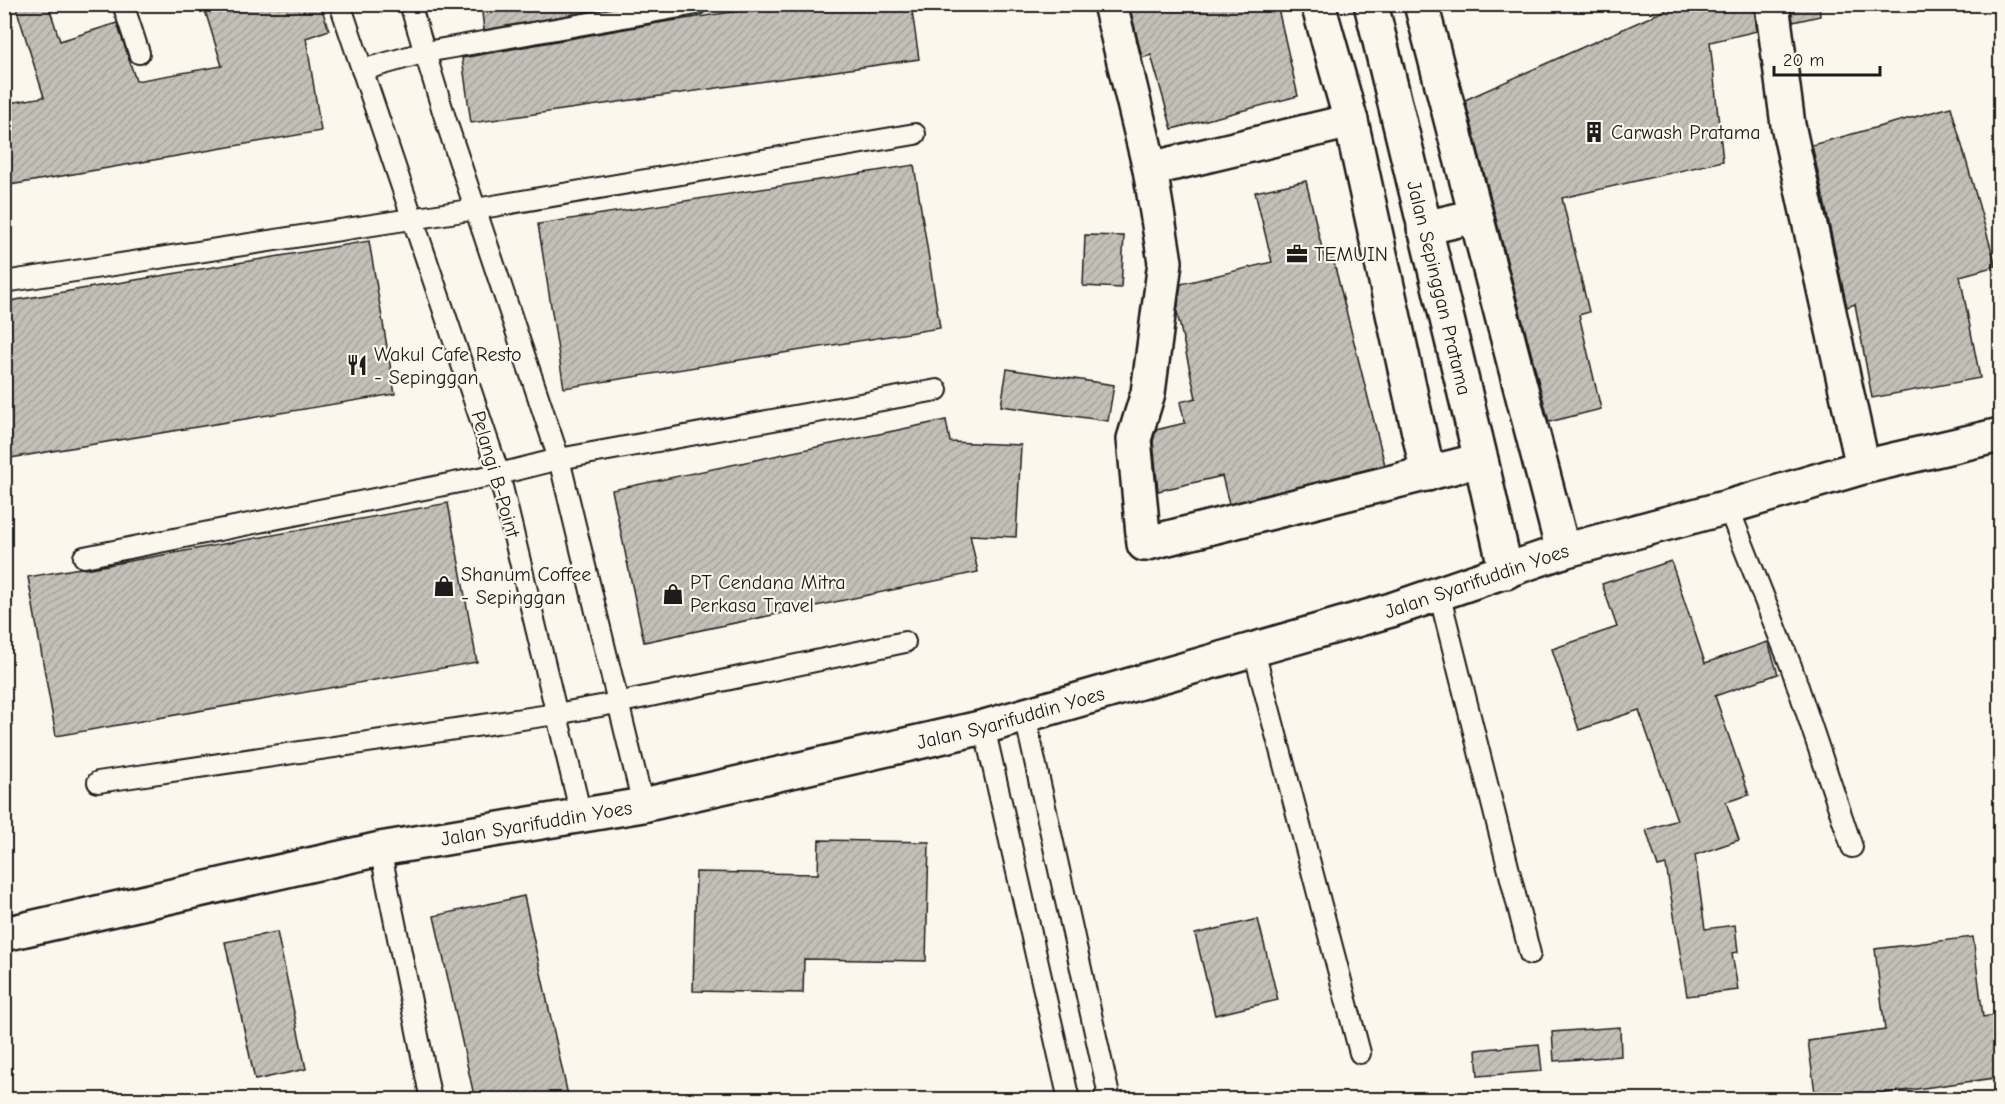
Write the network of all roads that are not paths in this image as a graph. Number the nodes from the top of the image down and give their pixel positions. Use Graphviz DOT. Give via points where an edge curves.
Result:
graph roads {
  1 [pos="123,4"];
  2 [pos="340,4"];
  3 [pos="410,4"];
  4 [pos="697,4"];
  5 [pos="1110,4"];
  6 [pos="1318,4"];
  7 [pos="1371,4"];
  8 [pos="1421,4"];
  9 [pos="1772,4"];
  10 [pos="658,7"];
  11 [pos="426,52"];
  12 [pos="139,53"];
  13 [pos="362,70"];
  14 [pos="1351,121"];
  15 [pos="915,134"];
  16 [pos="1150,170"];
  17 [pos="476,209"];
  18 [pos="1476,216"];
  19 [pos="414,219"];
  20 [pos="1424,228"];
  21 [pos="4,282"];
  22 [pos="937,390"];
  23 [pos="2001,435"];
  24 [pos="559,459"];
  25 [pos="1481,460"];
  26 [pos="1863,467"];
  27 [pos="499,474"];
  28 [pos="1428,474"];
  29 [pos="1728,507"];
  30 [pos="1563,551"];
  31 [pos="84,556"];
  32 [pos="1506,572"];
  33 [pos="1439,593"];
  34 [pos="905,642"];
  35 [pos="1254,651"];
  36 [pos="617,703"];
  37 [pos="556,714"];
  38 [pos="1024,716"];
  39 [pos="984,727"];
  40 [pos="98,782"];
  41 [pos="643,805"];
  42 [pos="581,815"];
  43 [pos="1852,848"];
  44 [pos="380,849"];
  45 [pos="4,934"];
  46 [pos="1530,954"];
  47 [pos="1360,1053"];
  48 [pos="431,1100"];
  49 [pos="1069,1100"];
  50 [pos="1103,1100"];
  1 -- 12 [label="lane"];
  2 -- 13 [label="lane, Pelangi B-Point"];
  3 -- 11 [label="lane"];
  4 -- 10 [label="lane"];
  5 -- 16 [label="main road"];
  6 -- 14 [label="main road"];
  7 -- 20 [label="main road, Jalan Sepinggan Pratama"];
  8 -- 18 [label="main road"];
  9 -- 26 [label="main road" via="1788,125"];
  10 -- 11 [label="lane"];
  11 -- 13 [label="lane"];
  11 -- 17 [label="lane"];
  13 -- 19 [label="lane, Pelangi B-Point"];
  14 -- 16 [label="main road"];
  14 -- 28 [label="main road"];
  15 -- 17 [label="lane"];
  16 -- 28 [label="main road" via="1165,262 1148,393 1134,439 1144,544"];
  17 -- 19 [label="lane"];
  17 -- 24 [label="lane"];
  18 -- 20 [label="main road"];
  18 -- 30 [label="main road"];
  19 -- 21 [label="lane"];
  19 -- 27 [label="lane, Pelangi B-Point"];
  20 -- 25 [label="main road, Jalan Sepinggan Pratama"];
  22 -- 24 [label="lane"];
  23 -- 26 [label="main road, Jalan Syarifuddin Yoes"];
  24 -- 27 [label="lane"];
  24 -- 36 [label="lane"];
  25 -- 28 [label="main road"];
  25 -- 32 [label="main road, Jalan Sepinggan Pratama"];
  26 -- 29 [label="main road, Jalan Syarifuddin Yoes"];
  27 -- 31 [label="lane"];
  27 -- 37 [label="lane, Pelangi B-Point"];
  29 -- 30 [label="main road, Jalan Syarifuddin Yoes"];
  29 -- 43 [label="lane" via="1791,666"];
  30 -- 32 [label="main road, Jalan Syarifuddin Yoes"];
  32 -- 33 [label="main road, Jalan Syarifuddin Yoes"];
  33 -- 35 [label="main road, Jalan Syarifuddin Yoes"];
  33 -- 46 [label="lane"];
  34 -- 36 [label="lane"];
  35 -- 38 [label="main road, Jalan Syarifuddin Yoes"];
  35 -- 47 [label="lane"];
  36 -- 37 [label="lane"];
  36 -- 41 [label="lane"];
  37 -- 40 [label="lane"];
  37 -- 42 [label="lane, Pelangi B-Point"];
  38 -- 39 [label="main road, Jalan Syarifuddin Yoes"];
  38 -- 50 [label="lane" via="1108,1091"];
  39 -- 41 [label="main road, Jalan Syarifuddin Yoes"];
  39 -- 49 [label="lane"];
  41 -- 42 [label="main road, Jalan Syarifuddin Yoes"];
  42 -- 44 [label="main road, Jalan Syarifuddin Yoes"];
  44 -- 45 [label="main road, Jalan Syarifuddin Yoes"];
  44 -- 48 [label="lane"];
}
